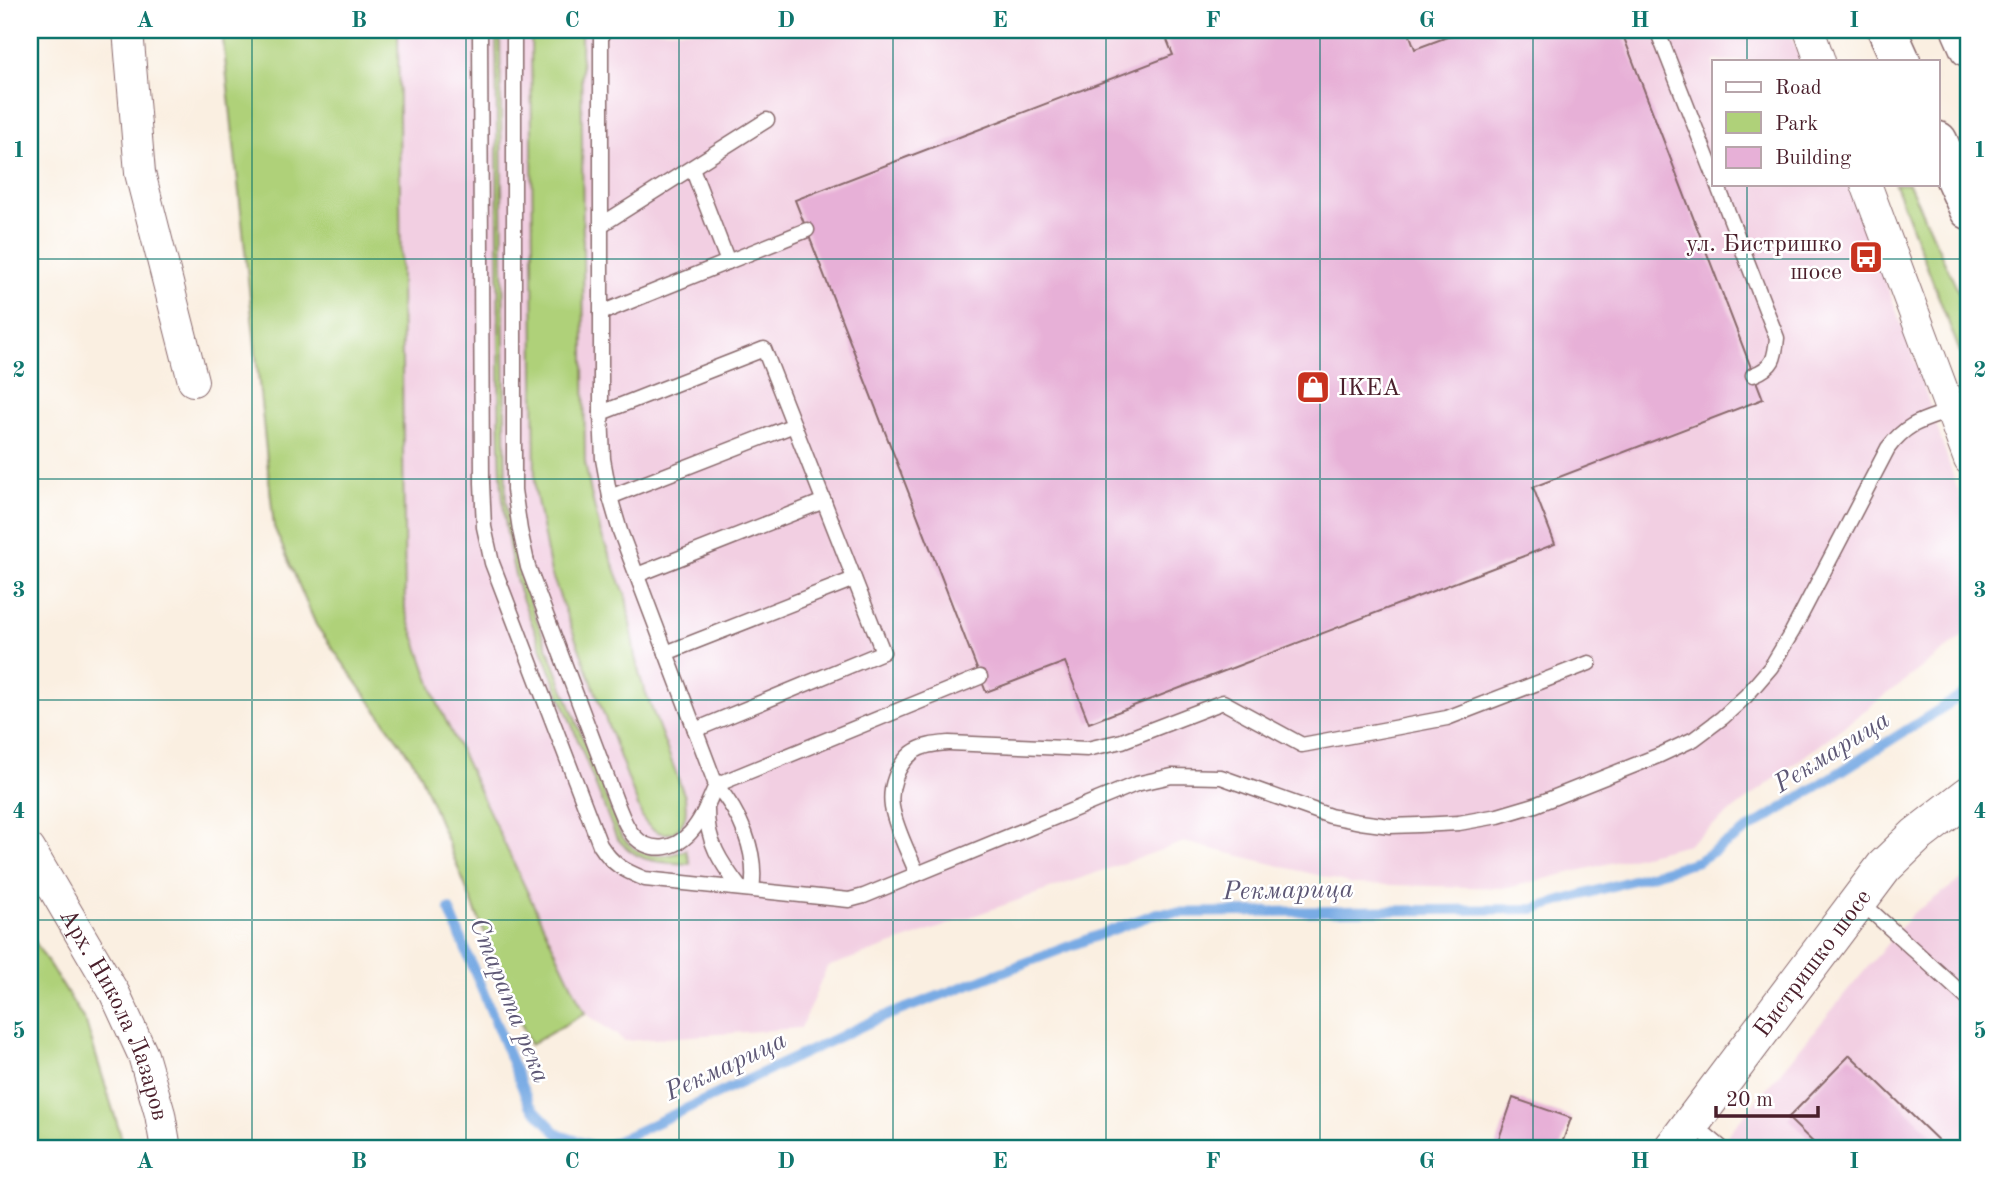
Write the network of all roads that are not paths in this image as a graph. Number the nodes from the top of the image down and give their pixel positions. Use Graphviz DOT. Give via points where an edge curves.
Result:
graph roads {
  1 [pos="128,30"];
  2 [pos="480,30"];
  3 [pos="514,30"];
  4 [pos="601,30"];
  5 [pos="1657,30"];
  6 [pos="1809,30"];
  7 [pos="1887,30"];
  8 [pos="1961,30"];
  9 [pos="1969,48"];
  10 [pos="1820,60"];
  11 [pos="1901,60"];
  12 [pos="767,120"];
  13 [pos="1940,145"];
  14 [pos="692,168"];
  15 [pos="1712,170"];
  16 [pos="1718,186"];
  17 [pos="1867,186"];
  18 [pos="1969,210"];
  19 [pos="601,225"];
  20 [pos="807,230"];
  21 [pos="727,262"];
  22 [pos="601,313"];
  23 [pos="1754,375"];
  24 [pos="193,381"];
  25 [pos="1950,411"];
  26 [pos="601,413"];
  27 [pos="794,425"];
  28 [pos="1969,460"];
  29 [pos="610,497"];
  30 [pos="824,501"];
  31 [pos="636,575"];
  32 [pos="854,579"];
  33 [pos="666,653"];
  34 [pos="1589,663"];
  35 [pos="980,677"];
  36 [pos="695,730"];
  37 [pos="716,785"];
  38 [pos="1969,794"];
  39 [pos="707,807"];
  40 [pos="30,849"];
  41 [pos="917,874"];
  42 [pos="746,889"];
  43 [pos="1859,900"];
  44 [pos="1969,1000"];
  45 [pos="1682,1136"];
  46 [pos="166,1149"];
  47 [pos="1723,1149"];
  1 -- 24 [label="street" via="140,173"];
  2 -- 42 [label="lane" via="482,483 492,563 592,827 609,859 645,879"];
  3 -- 39 [label="lane" via="514,490 528,567 632,834 655,849 674,846 690,833"];
  4 -- 19 [label="lane"];
  5 -- 15 [label="lane"];
  6 -- 10 [label="street"];
  7 -- 11 [label="highway"];
  8 -- 9 [label="highway"];
  12 -- 14 [label="lane"];
  13 -- 18 [label="highway"];
  14 -- 19 [label="lane"];
  14 -- 21 [label="lane"];
  16 -- 23 [label="lane" via="1777,338 1767,370"];
  17 -- 25 [label="street"];
  19 -- 22 [label="lane"];
  20 -- 21 [label="lane"];
  21 -- 22 [label="lane"];
  22 -- 26 [label="lane"];
  25 -- 28 [label="street"];
  25 -- 41 [label="lane" via="1915,423 1888,449 1771,667 1722,718 1694,739 1660,755 1535,806 1472,821 1419,825 1390,826 1330,816 1221,777 1171,776 1136,785"];
  26 -- 27 [label="lane" via="764,349"];
  26 -- 29 [label="lane"];
  27 -- 29 [label="lane"];
  27 -- 30 [label="lane"];
  29 -- 31 [label="lane"];
  30 -- 31 [label="lane"];
  30 -- 32 [label="lane"];
  31 -- 33 [label="lane"];
  32 -- 33 [label="lane"];
  32 -- 36 [label="lane" via="883,652"];
  33 -- 36 [label="lane"];
  34 -- 41 [label="lane" via="1447,718 1302,745 1223,702 1122,741 1087,749 929,745 913,752 893,785 892,806"];
  35 -- 37 [label="lane"];
  36 -- 37 [label="lane"];
  37 -- 39 [label="lane"];
  37 -- 42 [label="lane" via="734,810 754,861"];
  38 -- 43 [label="street, Бистришко шосе" via="1916,836"];
  39 -- 42 [label="lane" via="706,825 712,842 723,865"];
  40 -- 46 [label="street, Арх. Никола Лазаров" via="121,1006 143,1055"];
  41 -- 42 [label="lane" via="849,900"];
  43 -- 44 [label="lane"];
  43 -- 45 [label="street, Бистришко шосе"];
  45 -- 47 [label="lane"];
}
